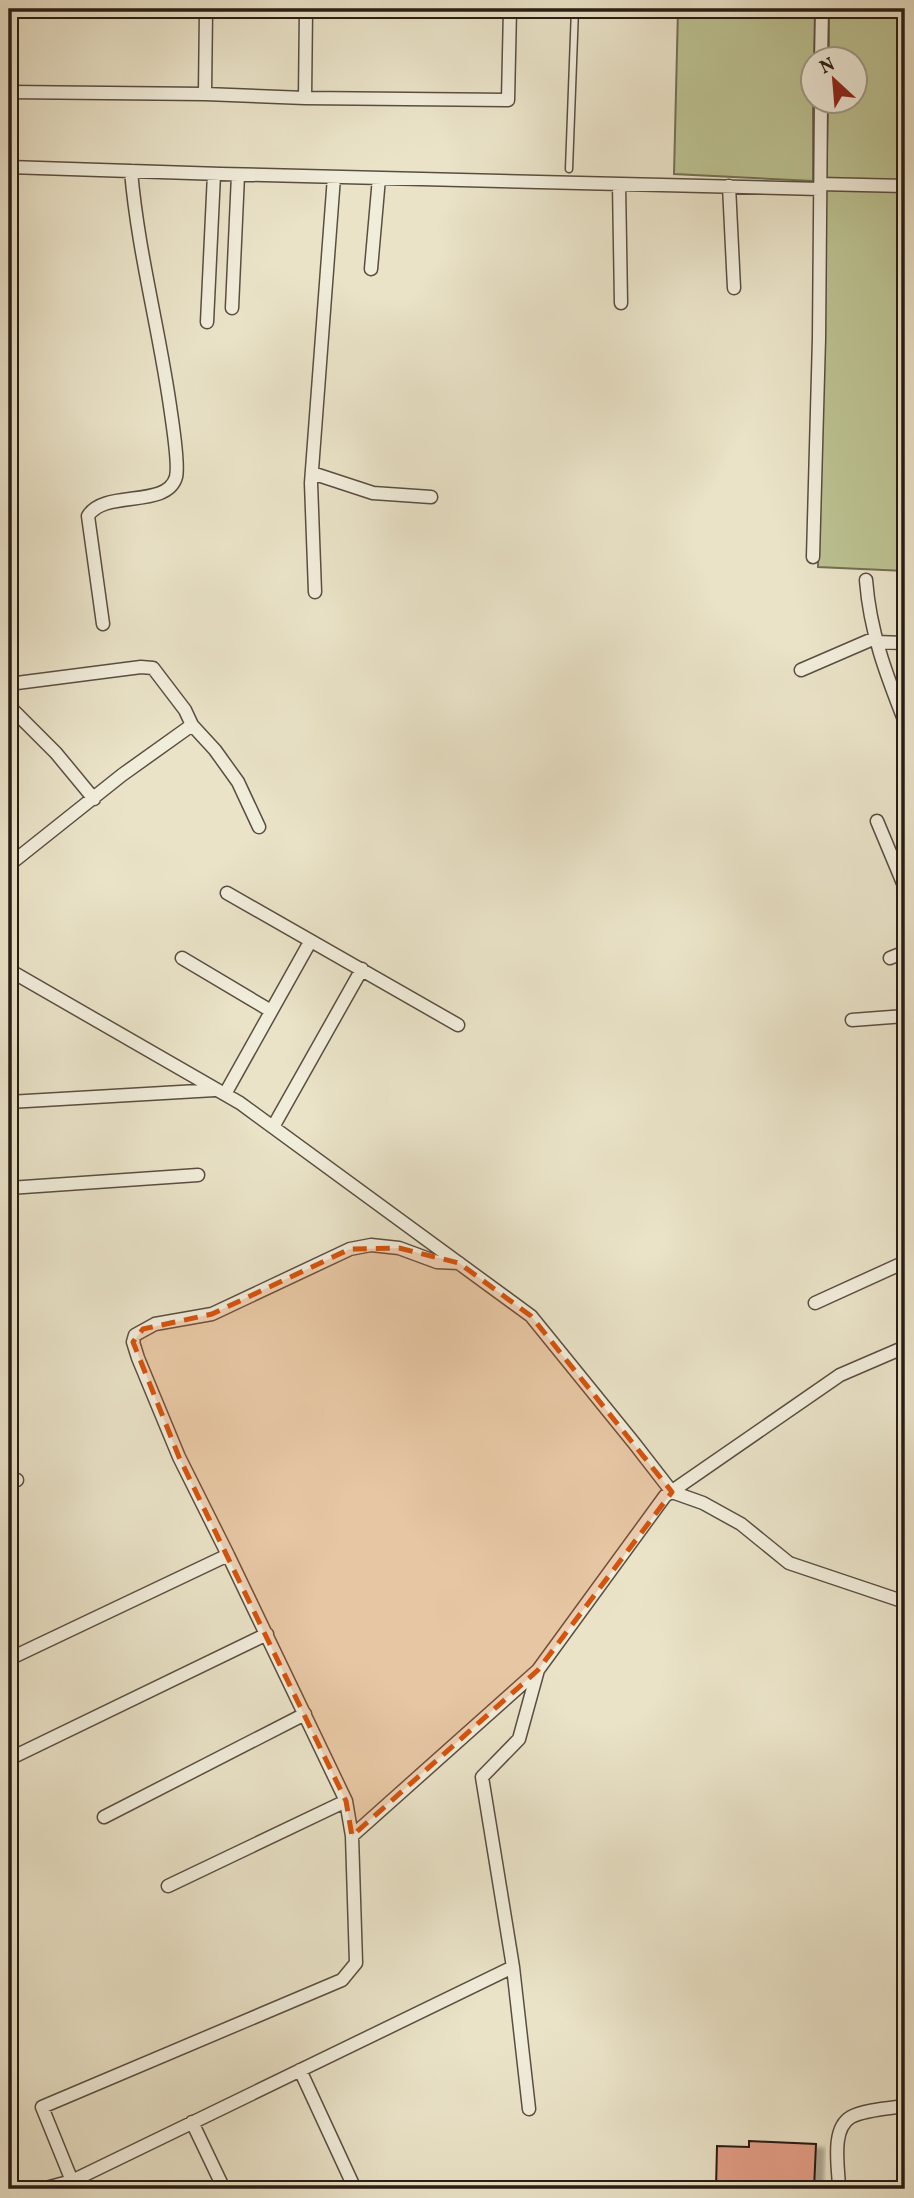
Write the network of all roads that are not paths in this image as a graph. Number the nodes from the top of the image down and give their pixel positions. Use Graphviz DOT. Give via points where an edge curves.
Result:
graph roads {
  1 [pos="206,9"];
  2 [pos="306,9"];
  3 [pos="510,9"];
  4 [pos="575,9"];
  5 [pos="822,9"];
  6 [pos="821,46"];
  7 [pos="9,92"];
  8 [pos="205,94"];
  9 [pos="305,98"];
  10 [pos="821,116"];
  11 [pos="9,167"];
  12 [pos="569,169"];
  13 [pos="131,171"];
  14 [pos="214,174"];
  15 [pos="237,175"];
  16 [pos="334,177"];
  17 [pos="379,178"];
  18 [pos="619,184"];
  19 [pos="729,186"];
  20 [pos="820,186"];
  21 [pos="905,186"];
  22 [pos="371,270"];
  23 [pos="734,288"];
  24 [pos="621,303"];
  25 [pos="232,308"];
  26 [pos="207,322"];
  27 [pos="312,473"];
  28 [pos="431,497"];
  29 [pos="813,557"];
  30 [pos="866,580"];
  31 [pos="315,592"];
  32 [pos="103,624"];
  33 [pos="875,640"];
  34 [pos="905,643"];
  35 [pos="801,670"];
  36 [pos="9,684"];
  37 [pos="9,706"];
  38 [pos="905,722"];
  39 [pos="192,725"];
  40 [pos="94,799"];
  41 [pos="877,821"];
  42 [pos="259,827"];
  43 [pos="9,865"];
  44 [pos="905,888"];
  45 [pos="227,893"];
  46 [pos="310,942"];
  47 [pos="905,952"];
  48 [pos="181,958"];
  49 [pos="890,958"];
  50 [pos="362,969"];
  51 [pos="9,970"];
  52 [pos="271,1011"];
  53 [pos="905,1016"];
  54 [pos="852,1020"];
  55 [pos="458,1025"];
  56 [pos="221,1092"];
  57 [pos="9,1102"];
  58 [pos="273,1127"];
  59 [pos="198,1175"];
  60 [pos="9,1188"];
  61 [pos="905,1262"];
  62 [pos="459,1263"];
  63 [pos="816,1303"];
  64 [pos="905,1348"];
  65 [pos="671,1492"];
  66 [pos="228,1555"];
  67 [pos="905,1602"];
  68 [pos="267,1634"];
  69 [pos="9,1659"];
  70 [pos="538,1670"];
  71 [pos="305,1714"];
  72 [pos="9,1759"];
  73 [pos="346,1801"];
  74 [pos="104,1817"];
  75 [pos="352,1836"];
  76 [pos="169,1886"];
  77 [pos="513,1967"];
  78 [pos="300,2070"];
  79 [pos="905,2106"];
  80 [pos="528,2109"];
  81 [pos="192,2122"];
  82 [pos="73,2185"];
  83 [pos="42,2189"];
  84 [pos="224,2189"];
  85 [pos="355,2189"];
  86 [pos="839,2189"];
  1 -- 8 [label="street"];
  2 -- 9 [label="street"];
  3 -- 9 [label="street" via="508,100"];
  4 -- 12 [label="lane"];
  5 -- 6 [label="street"];
  7 -- 8 [label="street"];
  8 -- 9 [label="street"];
  10 -- 20 [label="street"];
  11 -- 13 [label="street"];
  13 -- 14 [label="street"];
  13 -- 32 [label="street" via="135,219 166,373 176,477 159,494 101,504 88,516"];
  14 -- 15 [label="street"];
  14 -- 26 [label="street"];
  15 -- 16 [label="street"];
  15 -- 25 [label="street"];
  16 -- 17 [label="street"];
  16 -- 27 [label="street"];
  17 -- 18 [label="street"];
  17 -- 22 [label="street"];
  18 -- 19 [label="street"];
  18 -- 24 [label="street"];
  19 -- 20 [label="street"];
  19 -- 23 [label="street"];
  20 -- 21 [label="street"];
  20 -- 29 [label="street"];
  27 -- 28 [label="street" via="373,493"];
  27 -- 31 [label="street"];
  30 -- 33 [label="street"];
  33 -- 34 [label="street"];
  33 -- 35 [label="street"];
  33 -- 38 [label="street"];
  36 -- 39 [label="street" via="153,668"];
  37 -- 40 [label="street"];
  39 -- 40 [label="street"];
  39 -- 42 [label="street" via="244,791"];
  40 -- 43 [label="street"];
  41 -- 44 [label="street"];
  45 -- 46 [label="street"];
  46 -- 50 [label="street"];
  46 -- 52 [label="street"];
  47 -- 49 [label="street"];
  48 -- 52 [label="street"];
  50 -- 55 [label="street"];
  50 -- 58 [label="street"];
  51 -- 56 [label="street"];
  52 -- 56 [label="street"];
  53 -- 54 [label="street"];
  56 -- 57 [label="street"];
  56 -- 58 [label="street"];
  58 -- 62 [label="street"];
  59 -- 60 [label="street"];
  61 -- 63 [label="street"];
  62 -- 65 [label="street" via="531,1316"];
  62 -- 66 [label="street" via="437,1262 399,1248 371,1245 350,1249 212,1314 155,1324 135,1335 138,1358 178,1457"];
  64 -- 65 [label="street" via="840,1375"];
  65 -- 67 [label="street" via="741,1524 789,1563"];
  65 -- 70 [label="street"];
  66 -- 68 [label="street"];
  66 -- 69 [label="street"];
  68 -- 71 [label="street"];
  68 -- 72 [label="street"];
  70 -- 75 [label="street"];
  70 -- 77 [label="street" via="519,1739 482,1777"];
  71 -- 73 [label="street"];
  71 -- 74 [label="street"];
  73 -- 75 [label="street"];
  73 -- 76 [label="street"];
  75 -- 82 [label="street" via="355,1963 342,1980 42,2107"];
  77 -- 78 [label="street"];
  77 -- 80 [label="street"];
  78 -- 81 [label="street"];
  78 -- 85 [label="street"];
  79 -- 86 [label="street" via="853,2115 844,2122 839,2135"];
  81 -- 82 [label="street"];
  81 -- 84 [label="street"];
  82 -- 83 [label="street"];
}
